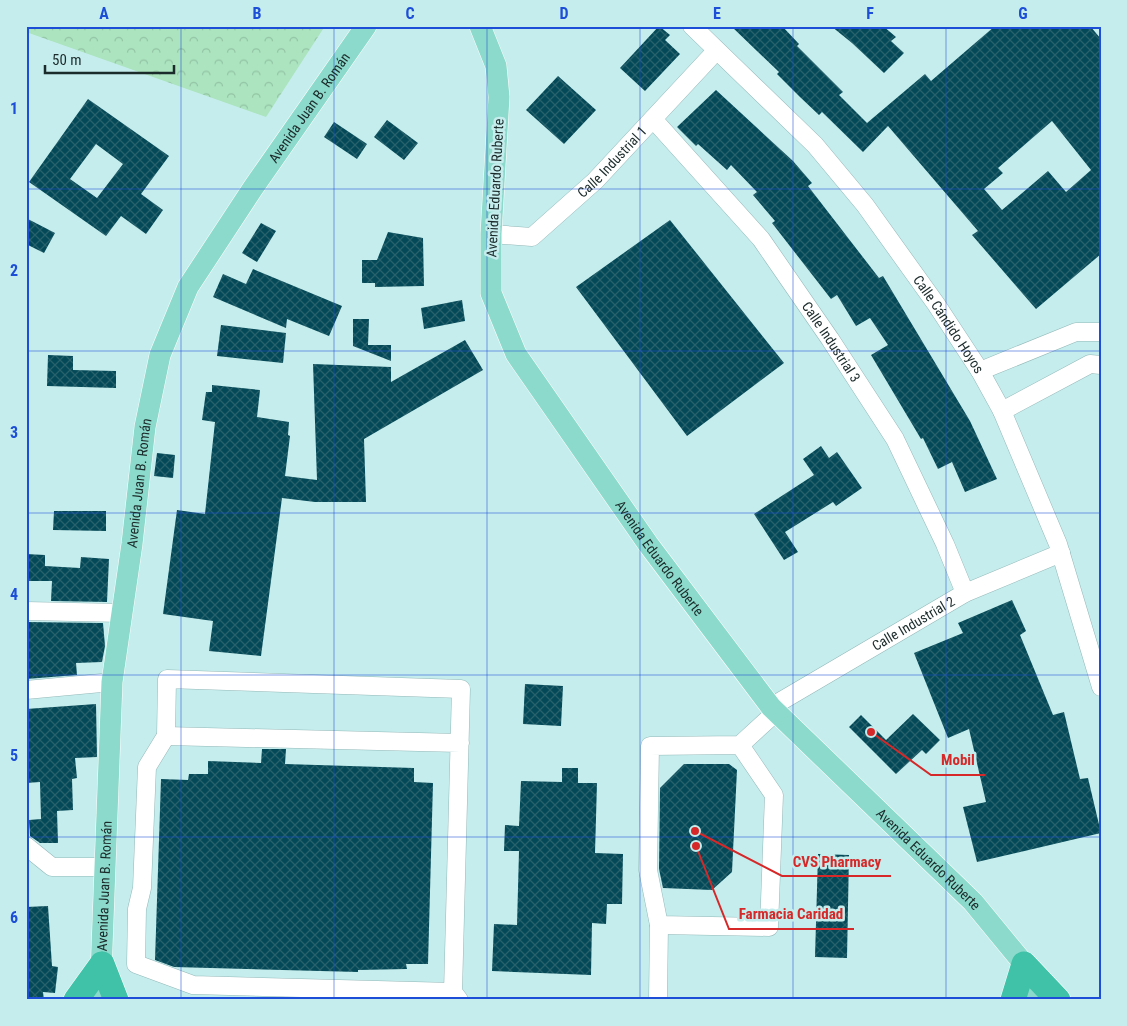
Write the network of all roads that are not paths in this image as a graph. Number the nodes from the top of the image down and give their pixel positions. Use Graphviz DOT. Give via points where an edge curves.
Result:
graph roads {
  1 [pos="366,26"];
  2 [pos="480,26"];
  3 [pos="488,26"];
  4 [pos="692,26"];
  5 [pos="716,51"];
  6 [pos="496,66"];
  7 [pos="653,119"];
  8 [pos="491,234"];
  9 [pos="1101,332"];
  10 [pos="1101,365"];
  11 [pos="980,371"];
  12 [pos="1002,411"];
  13 [pos="1061,552"];
  14 [pos="965,592"];
  15 [pos="26,611"];
  16 [pos="122,613"];
  17 [pos="112,682"];
  18 [pos="1101,686"];
  19 [pos="26,690"];
  20 [pos="774,709"];
  21 [pos="166,736"];
  22 [pos="460,743"];
  23 [pos="740,745"];
  24 [pos="26,846"];
  25 [pos="105,867"];
  26 [pos="659,925"];
  27 [pos="102,964"];
  28 [pos="1024,964"];
  29 [pos="456,996"];
  30 [pos="76,1000"];
  31 [pos="100,1000"];
  32 [pos="116,1000"];
  33 [pos="658,1000"];
  34 [pos="1013,1000"];
  35 [pos="1038,1000"];
  36 [pos="1058,1000"];
  1 -- 16 [label="main road, Avenida Juan B. Román" via="188,287 160,355 145,427"];
  2 -- 6 [label="main road, Avenida Eduardo Ruberte"];
  3 -- 6 [label="main road"];
  4 -- 5 [label="street, Calle Cándido Hoyos"];
  5 -- 7 [label="street, Calle Industrial 1"];
  5 -- 11 [label="street, Calle Cándido Hoyos" via="815,145 866,204"];
  6 -- 8 [label="main road, Avenida Eduardo Ruberte" via="498,132"];
  7 -- 8 [label="street, Calle Industrial 1" via="595,181 532,237"];
  7 -- 14 [label="street, Calle Industrial 3" via="761,239 830,339 895,439"];
  8 -- 20 [label="main road, Avenida Eduardo Ruberte" via="491,293 516,354 648,544"];
  9 -- 11 [label="street" via="1076,332"];
  10 -- 12 [label="street" via="1090,364"];
  11 -- 12 [label="street, Calle Cándido Hoyos"];
  12 -- 13 [label="street, Calle Cándido Hoyos"];
  13 -- 14 [label="street, Calle Industrial 2"];
  13 -- 18 [label="street, Calle Cándido Hoyos"];
  14 -- 20 [label="street, Calle Industrial 2"];
  15 -- 16 [label="street"];
  16 -- 17 [label="main road, Avenida Juan B. Román"];
  17 -- 19 [label="street"];
  17 -- 25 [label="main road, Avenida Juan B. Román"];
  20 -- 23 [label="street, Calle Industrial 2"];
  20 -- 28 [label="main road, Avenida Eduardo Ruberte" via="973,902"];
  21 -- 22 [label="street"];
  21 -- 22 [label="street" via="167,679 461,689"];
  21 -- 29 [label="street" via="147,767 136,964 193,985"];
  22 -- 29 [label="street"];
  23 -- 26 [label="street" via="650,746 648,870"];
  23 -- 26 [label="street" via="774,795 769,927"];
  24 -- 25 [label="street" via="52,867"];
  25 -- 27 [label="main road, Avenida Juan B. Román"];
  26 -- 33 [label="street"];
  27 -- 30 [label="highway"];
  27 -- 31 [label="main road, Avenida Juan B. Román"];
  27 -- 32 [label="highway"];
  28 -- 34 [label="highway"];
  28 -- 35 [label="main road, Avenida Eduardo Ruberte"];
  28 -- 36 [label="highway"];
}
